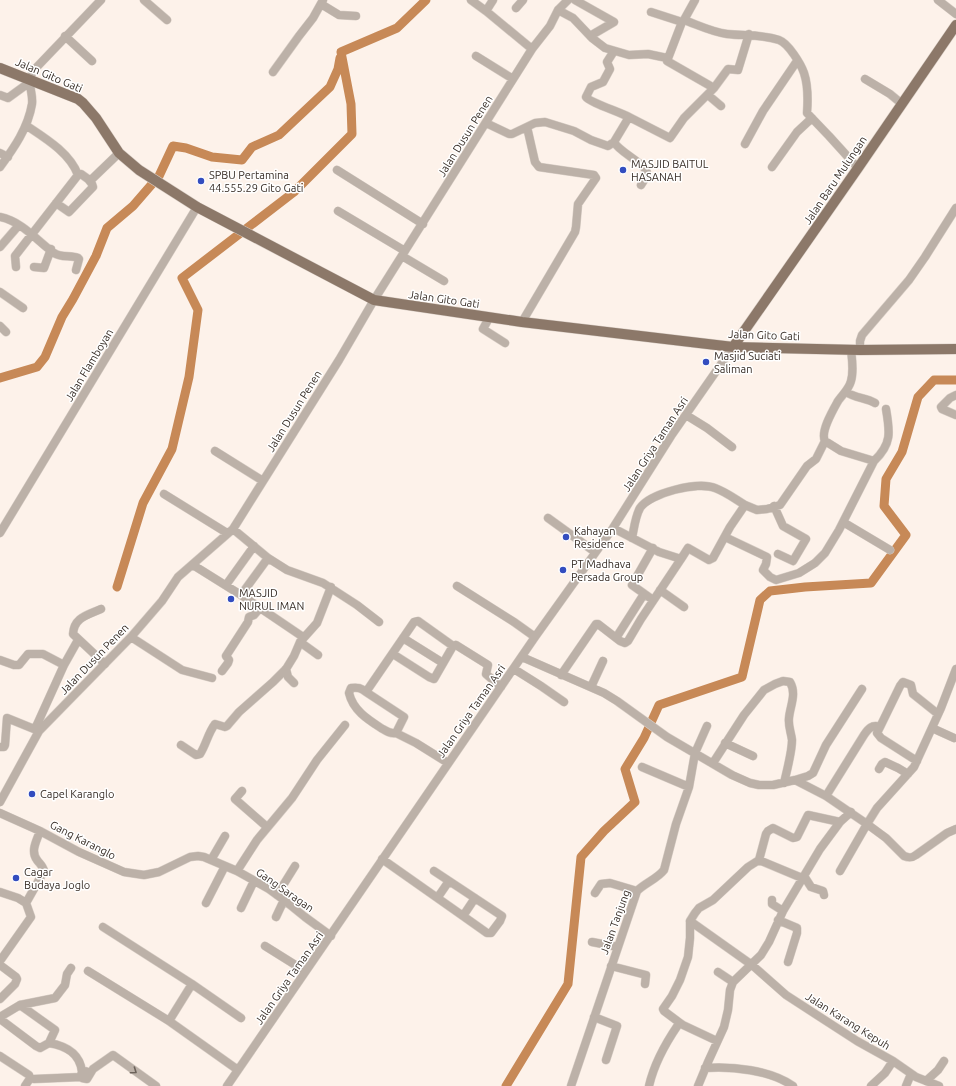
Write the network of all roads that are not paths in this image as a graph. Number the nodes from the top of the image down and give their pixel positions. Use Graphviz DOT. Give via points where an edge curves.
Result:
graph roads {
  1 [pos="101,0"];
  2 [pos="144,0"];
  3 [pos="471,0"];
  4 [pos="493,0"];
  5 [pos="523,0"];
  6 [pos="568,0"];
  7 [pos="575,0"];
  8 [pos="695,0"];
  9 [pos="938,0"];
  10 [pos="322,2"];
  11 [pos="516,8"];
  12 [pos="558,10"];
  13 [pos="486,11"];
  14 [pos="651,12"];
  15 [pos="956,14"];
  16 [pos="356,16"];
  17 [pos="167,20"];
  18 [pos="683,21"];
  19 [pos="956,25"];
  20 [pos="749,34"];
  21 [pos="65,36"];
  22 [pos="593,39"];
  23 [pos="532,49"];
  24 [pos="614,51"];
  25 [pos="476,56"];
  26 [pos="667,58"];
  27 [pos="92,61"];
  28 [pos="797,61"];
  29 [pos="0,68"];
  30 [pos="273,72"];
  31 [pos="513,79"];
  32 [pos="865,79"];
  33 [pos="30,80"];
  34 [pos="714,88"];
  35 [pos="0,95"];
  36 [pos="708,95"];
  37 [pos="902,104"];
  38 [pos="721,106"];
  39 [pos="629,117"];
  40 [pos="812,118"];
  41 [pos="486,123"];
  42 [pos="27,126"];
  43 [pos="527,127"];
  44 [pos="614,142"];
  45 [pos="745,144"];
  46 [pos="0,153"];
  47 [pos="119,153"];
  48 [pos="8,157"];
  49 [pos="772,167"];
  50 [pos="0,168"];
  51 [pos="858,168"];
  52 [pos="337,170"];
  53 [pos="78,175"];
  54 [pos="88,179"];
  55 [pos="641,184"];
  56 [pos="56,203"];
  57 [pos="197,207"];
  58 [pos="956,208"];
  59 [pos="338,211"];
  60 [pos="0,217"];
  61 [pos="423,224"];
  62 [pos="19,225"];
  63 [pos="32,233"];
  64 [pos="0,247"];
  65 [pos="51,249"];
  66 [pos="404,253"];
  67 [pos="16,267"];
  68 [pos="34,267"];
  69 [pos="76,270"];
  70 [pos="444,281"];
  71 [pos="0,292"];
  72 [pos="374,300"];
  73 [pos="23,308"];
  74 [pos="489,318"];
  75 [pos="522,322"];
  76 [pos="505,343"];
  77 [pos="733,347"];
  78 [pos="954,349"];
  79 [pos="856,350"];
  80 [pos="846,392"];
  81 [pos="956,395"];
  82 [pos="875,403"];
  83 [pos="886,408"];
  84 [pos="686,415"];
  85 [pos="956,415"];
  86 [pos="825,441"];
  87 [pos="732,447"];
  88 [pos="215,451"];
  89 [pos="874,461"];
  90 [pos="263,481"];
  91 [pos="164,494"];
  92 [pos="745,505"];
  93 [pos="774,506"];
  94 [pos="548,518"];
  95 [pos="843,522"];
  96 [pos="613,528"];
  97 [pos="230,531"];
  98 [pos="0,533"];
  99 [pos="725,537"];
  100 [pos="632,538"];
  101 [pos="254,546"];
  102 [pos="653,548"];
  103 [pos="890,550"];
  104 [pos="595,552"];
  105 [pos="778,554"];
  106 [pos="268,558"];
  107 [pos="680,559"];
  108 [pos="193,564"];
  109 [pos="226,585"];
  110 [pos="457,586"];
  111 [pos="331,588"];
  112 [pos="660,590"];
  113 [pos="644,594"];
  114 [pos="241,595"];
  115 [pos="653,600"];
  116 [pos="684,607"];
  117 [pos="260,608"];
  118 [pos="101,609"];
  119 [pos="379,622"];
  120 [pos="131,637"];
  121 [pos="535,637"];
  122 [pos="403,638"];
  123 [pos="616,638"];
  124 [pos="78,640"];
  125 [pos="302,640"];
  126 [pos="456,645"];
  127 [pos="393,654"];
  128 [pos="318,655"];
  129 [pos="522,656"];
  130 [pos="0,660"];
  131 [pos="602,661"];
  132 [pos="443,663"];
  133 [pos="104,664"];
  134 [pos="64,666"];
  135 [pos="286,668"];
  136 [pos="514,669"];
  137 [pos="956,669"];
  138 [pos="222,671"];
  139 [pos="561,675"];
  140 [pos="212,678"];
  141 [pos="294,683"];
  142 [pos="501,687"];
  143 [pos="591,687"];
  144 [pos="862,689"];
  145 [pos="366,692"];
  146 [pos="564,702"];
  147 [pos="938,714"];
  148 [pos="345,725"];
  149 [pos="707,726"];
  150 [pos="880,727"];
  151 [pos="932,728"];
  152 [pos="37,730"];
  153 [pos="396,733"];
  154 [pos="954,738"];
  155 [pos="725,743"];
  156 [pos="181,745"];
  157 [pos="0,747"];
  158 [pos="695,753"];
  159 [pos="753,756"];
  160 [pos="917,761"];
  161 [pos="448,763"];
  162 [pos="713,763"];
  163 [pos="642,767"];
  164 [pos="879,769"];
  165 [pos="908,774"];
  166 [pos="795,780"];
  167 [pos="784,783"];
  168 [pos="689,787"];
  169 [pos="242,791"];
  170 [pos="826,796"];
  171 [pos="0,802"];
  172 [pos="0,812"];
  173 [pos="850,812"];
  174 [pos="840,822"];
  175 [pos="867,824"];
  176 [pos="267,827"];
  177 [pos="956,829"];
  178 [pos="40,831"];
  179 [pos="947,833"];
  180 [pos="225,836"];
  181 [pos="956,838"];
  182 [pos="382,859"];
  183 [pos="211,860"];
  184 [pos="759,860"];
  185 [pos="225,866"];
  186 [pos="295,866"];
  187 [pos="237,871"];
  188 [pos="434,871"];
  189 [pos="840,871"];
  190 [pos="159,872"];
  191 [pos="803,877"];
  192 [pos="254,880"];
  193 [pos="449,881"];
  194 [pos="637,891"];
  195 [pos="0,892"];
  196 [pos="595,893"];
  197 [pos="277,895"];
  198 [pos="824,895"];
  199 [pos="438,897"];
  200 [pos="475,898"];
  201 [pos="284,900"];
  202 [pos="772,900"];
  203 [pos="26,903"];
  204 [pos="206,903"];
  205 [pos="241,908"];
  206 [pos="783,911"];
  207 [pos="464,916"];
  208 [pos="276,917"];
  209 [pos="778,920"];
  210 [pos="690,921"];
  211 [pos="103,927"];
  212 [pos="331,936"];
  213 [pos="592,942"];
  214 [pos="265,946"];
  215 [pos="618,947"];
  216 [pos="0,961"];
  217 [pos="788,962"];
  218 [pos="0,965"];
  219 [pos="752,965"];
  220 [pos="611,966"];
  221 [pos="71,968"];
  222 [pos="88,971"];
  223 [pos="305,971"];
  224 [pos="718,972"];
  225 [pos="733,982"];
  226 [pos="192,984"];
  227 [pos="645,984"];
  228 [pos="2,995"];
  229 [pos="20,1005"];
  230 [pos="594,1017"];
  231 [pos="0,1018"];
  232 [pos="241,1018"];
  233 [pos="170,1021"];
  234 [pos="680,1023"];
  235 [pos="717,1041"];
  236 [pos="49,1043"];
  237 [pos="0,1056"];
  238 [pos="606,1060"];
  239 [pos="893,1061"];
  240 [pos="944,1061"];
  241 [pos="705,1068"];
  242 [pos="238,1070"];
  243 [pos="911,1074"];
  244 [pos="85,1078"];
  245 [pos="29,1080"];
  246 [pos="926,1081"];
  247 [pos="156,1086"];
  248 [pos="227,1086"];
  249 [pos="571,1086"];
  250 [pos="649,1086"];
  251 [pos="698,1086"];
  252 [pos="793,1086"];
  253 [pos="872,1086"];
  254 [pos="906,1086"];
  255 [pos="939,1086"];
  1 -- 21 [label="street"];
  2 -- 17 [label="street"];
  3 -- 13 [label="street"];
  4 -- 13 [label="street"];
  5 -- 11 [label="street"];
  6 -- 12 [label="street, Jalan Dusun Penen"];
  7 -- 22 [label="street" via="614,22"];
  8 -- 18 [label="street"];
  9 -- 15 [label="street"];
  10 -- 16 [label="street" via="339,15"];
  10 -- 30 [label="street"];
  12 -- 22 [label="street" via="572,18"];
  12 -- 23 [label="street, Jalan Dusun Penen" via="550,26"];
  13 -- 23 [label="street"];
  14 -- 18 [label="street"];
  18 -- 20 [label="street" via="716,32"];
  18 -- 26 [label="street"];
  19 -- 37 [label="main road, Jalan Baru Mulungan"];
  20 -- 28 [label="street" via="781,41"];
  20 -- 34 [label="street" via="738,70 728,69"];
  21 -- 27 [label="street"];
  21 -- 33 [label="street" via="33,71"];
  22 -- 24 [label="street"];
  23 -- 31 [label="street, Jalan Dusun Penen"];
  24 -- 26 [label="street" via="629,55 648,54"];
  24 -- 39 [label="street" via="607,62 610,69 604,81 591,87 586,97"];
  25 -- 31 [label="street"];
  26 -- 34 [label="street" via="667,62"];
  28 -- 40 [label="street" via="804,74 808,92 807,113"];
  28 -- 45 [label="street" via="762,111"];
  29 -- 33 [label="main road, Jalan Gito Gati"];
  31 -- 41 [label="street, Jalan Dusun Penen"];
  32 -- 37 [label="street"];
  33 -- 35 [label="street" via="8,98"];
  33 -- 42 [label="street" via="32,102"];
  33 -- 47 [label="main road, Jalan Gito Gati" via="73,96 83,103"];
  34 -- 36 [label="street"];
  36 -- 38 [label="street"];
  36 -- 39 [label="street" via="684,118 670,138"];
  37 -- 51 [label="main road, Jalan Baru Mulungan"];
  39 -- 44 [label="street"];
  40 -- 49 [label="street" via="797,132"];
  40 -- 51 [label="street"];
  41 -- 43 [label="street" via="509,134"];
  41 -- 61 [label="street, Jalan Dusun Penen"];
  42 -- 48 [label="street"];
  42 -- 53 [label="street" via="64,155 76,168"];
  43 -- 44 [label="street" via="545,122 574,131 606,146"];
  43 -- 75 [label="street" via="535,162 539,167 594,175 596,178 578,204 575,232"];
  44 -- 55 [label="street" via="646,171"];
  46 -- 48 [label="street"];
  47 -- 54 [label="street" via="92,179"];
  47 -- 57 [label="main road, Jalan Gito Gati" via="139,170"];
  48 -- 50 [label="street"];
  51 -- 77 [label="main road, Jalan Baru Mulungan"];
  52 -- 61 [label="street"];
  53 -- 54 [label="street" via="81,174"];
  53 -- 56 [label="street"];
  54 -- 56 [label="street" via="92,187 68,212"];
  56 -- 63 [label="street"];
  57 -- 72 [label="main road, Jalan Gito Gati"];
  57 -- 98 [label="street, Jalan Flamboyan"];
  58 -- 79 [label="street" via="925,258 862,335"];
  59 -- 66 [label="street"];
  60 -- 62 [label="street"];
  61 -- 66 [label="street, Jalan Dusun Penen"];
  62 -- 63 [label="street"];
  62 -- 64 [label="street"];
  63 -- 65 [label="street"];
  63 -- 67 [label="street" via="15,256"];
  65 -- 68 [label="street" via="44,268"];
  65 -- 69 [label="street" via="56,254 78,258"];
  66 -- 70 [label="street"];
  66 -- 72 [label="street, Jalan Dusun Penen"];
  71 -- 73 [label="street"];
  72 -- 74 [label="main road, Jalan Gito Gati"];
  72 -- 90 [label="street, Jalan Dusun Penen"];
  74 -- 75 [label="main road, Jalan Gito Gati"];
  74 -- 76 [label="street" via="483,330"];
  75 -- 77 [label="main road, Jalan Gito Gati"];
  77 -- 79 [label="main road, Jalan Gito Gati"];
  77 -- 84 [label="street, Jalan Griya Taman Asri"];
  78 -- 79 [label="main road, Jalan Gito Gati"];
  79 -- 80 [label="street" via="852,379"];
  80 -- 82 [label="street"];
  80 -- 86 [label="street" via="827,423 823,436"];
  81 -- 85 [label="street" via="941,407"];
  83 -- 89 [label="street" via="888,442 882,454"];
  84 -- 87 [label="street"];
  84 -- 96 [label="street, Jalan Griya Taman Asri"];
  86 -- 89 [label="street" via="848,454"];
  86 -- 93 [label="street" via="816,459 807,466 784,500"];
  88 -- 90 [label="street"];
  89 -- 95 [label="street"];
  90 -- 97 [label="street, Jalan Dusun Penen"];
  91 -- 97 [label="street"];
  92 -- 93 [label="street" via="757,510"];
  92 -- 99 [label="street"];
  92 -- 100 [label="street" via="715,488 698,485 681,487 652,499 640,508"];
  93 -- 105 [label="street" via="783,526 806,539 793,561"];
  94 -- 104 [label="street"];
  95 -- 99 [label="street" via="825,553 815,563 799,573 778,580 770,577 764,570 767,557"];
  95 -- 103 [label="street"];
  96 -- 100 [label="street"];
  96 -- 104 [label="street, Jalan Griya Taman Asri"];
  97 -- 101 [label="street"];
  97 -- 108 [label="street, Jalan Dusun Penen"];
  99 -- 107 [label="street" via="710,560 688,548"];
  100 -- 102 [label="street"];
  101 -- 106 [label="street"];
  101 -- 109 [label="street"];
  102 -- 107 [label="street"];
  102 -- 113 [label="street" via="632,584"];
  104 -- 121 [label="street, Jalan Griya Taman Asri"];
  106 -- 111 [label="street" via="293,573 314,579"];
  106 -- 114 [label="street"];
  107 -- 112 [label="street"];
  108 -- 109 [label="street"];
  108 -- 120 [label="street, Jalan Dusun Penen" via="178,577 162,601"];
  109 -- 114 [label="street"];
  110 -- 121 [label="street"];
  111 -- 119 [label="street"];
  111 -- 125 [label="street" via="317,623"];
  112 -- 115 [label="street"];
  112 -- 116 [label="street"];
  113 -- 115 [label="street"];
  113 -- 123 [label="street"];
  114 -- 117 [label="street"];
  115 -- 123 [label="street" via="628,641"];
  117 -- 125 [label="street"];
  117 -- 138 [label="street" via="249,617 226,656 229,660"];
  118 -- 124 [label="street" via="76,622 73,634"];
  120 -- 133 [label="street, Jalan Dusun Penen"];
  120 -- 140 [label="street" via="182,670"];
  121 -- 129 [label="street, Jalan Griya Taman Asri"];
  122 -- 127 [label="street"];
  122 -- 132 [label="street"];
  122 -- 132 [label="street" via="412,624 418,622 453,646"];
  123 -- 139 [label="street" via="596,624"];
  124 -- 133 [label="street"];
  124 -- 134 [label="street"];
  125 -- 128 [label="street"];
  125 -- 135 [label="street"];
  126 -- 142 [label="street" via="488,665 486,674"];
  127 -- 132 [label="street" via="434,679"];
  127 -- 145 [label="street"];
  129 -- 136 [label="street, Jalan Griya Taman Asri"];
  129 -- 139 [label="street"];
  130 -- 134 [label="street" via="19,665 28,654 43,654"];
  131 -- 143 [label="street"];
  133 -- 152 [label="street, Jalan Dusun Penen"];
  134 -- 152 [label="street"];
  135 -- 141 [label="street" via="288,677"];
  135 -- 156 [label="street" via="227,726 215,724 200,754 196,755"];
  136 -- 142 [label="street, Jalan Griya Taman Asri"];
  136 -- 146 [label="street"];
  137 -- 147 [label="street"];
  139 -- 143 [label="street"];
  142 -- 161 [label="street, Jalan Griya Taman Asri"];
  143 -- 158 [label="street" via="618,701 667,737"];
  144 -- 166 [label="street" via="826,745 813,773"];
  145 -- 153 [label="street" via="404,717"];
  145 -- 153 [label="street" via="357,687 351,688 350,699 356,708 367,720 386,731"];
  147 -- 150 [label="street" via="913,694 911,685 903,682"];
  147 -- 151 [label="street"];
  148 -- 176 [label="street" via="317,760 292,798"];
  149 -- 158 [label="street, Jalan Tanjung"];
  150 -- 160 [label="street" via="877,733 880,738"];
  150 -- 170 [label="street" via="875,725 867,730"];
  151 -- 154 [label="street"];
  151 -- 160 [label="street"];
  152 -- 157 [label="street" via="9,719 6,721 5,745"];
  152 -- 171 [label="street, Jalan Dusun Penen"];
  153 -- 161 [label="street"];
  155 -- 159 [label="street"];
  155 -- 162 [label="street"];
  155 -- 167 [label="street" via="764,690 783,681 790,682 793,698 788,726 792,739"];
  158 -- 162 [label="street"];
  158 -- 168 [label="street, Jalan Tanjung"];
  160 -- 165 [label="street"];
  161 -- 182 [label="street, Jalan Griya Taman Asri"];
  162 -- 167 [label="street" via="750,783"];
  163 -- 168 [label="street"];
  164 -- 165 [label="street" via="885,762"];
  165 -- 175 [label="street" via="877,808"];
  166 -- 167 [label="street"];
  166 -- 170 [label="street"];
  168 -- 194 [label="street, Jalan Tanjung" via="672,835 664,870"];
  169 -- 176 [label="street" via="235,799"];
  170 -- 173 [label="street"];
  172 -- 178 [label="street, Gang Karanglo"];
  173 -- 174 [label="street"];
  173 -- 175 [label="street"];
  174 -- 184 [label="street" via="808,815 797,837 793,838 773,828 766,834"];
  174 -- 191 [label="street"];
  175 -- 179 [label="street" via="908,857 916,855"];
  175 -- 189 [label="street"];
  176 -- 187 [label="street"];
  177 -- 179 [label="street"];
  178 -- 190 [label="street, Gang Karanglo" via="78,852 124,872 144,875"];
  178 -- 203 [label="street" via="33,851 44,871"];
  179 -- 181 [label="street"];
  180 -- 183 [label="street"];
  182 -- 199 [label="street"];
  182 -- 212 [label="street, Jalan Griya Taman Asri"];
  183 -- 185 [label="street, Gang Saragan"];
  183 -- 190 [label="street, Gang Saragan" via="198,856 190,857"];
  184 -- 191 [label="street"];
  184 -- 210 [label="street" via="713,900 699,908"];
  185 -- 187 [label="street, Gang Saragan"];
  185 -- 204 [label="street"];
  186 -- 197 [label="street"];
  187 -- 192 [label="street, Gang Saragan"];
  188 -- 193 [label="street"];
  191 -- 198 [label="street" via="811,887 823,891"];
  191 -- 206 [label="street"];
  192 -- 197 [label="street, Gang Saragan"];
  192 -- 205 [label="street"];
  193 -- 199 [label="street"];
  193 -- 200 [label="street"];
  194 -- 196 [label="street" via="610,883 601,884"];
  194 -- 215 [label="street, Jalan Tanjung"];
  195 -- 203 [label="street"];
  197 -- 201 [label="street, Gang Saragan"];
  199 -- 207 [label="street"];
  200 -- 207 [label="street"];
  200 -- 207 [label="street" via="502,916 500,921 491,933 487,933"];
  201 -- 208 [label="street"];
  201 -- 212 [label="street, Gang Saragan"];
  202 -- 206 [label="street" via="772,904"];
  203 -- 216 [label="street" via="31,918"];
  206 -- 209 [label="street"];
  209 -- 217 [label="street" via="797,928"];
  209 -- 219 [label="street" via="762,955"];
  210 -- 219 [label="street, Jalan Karang Kepuh"];
  210 -- 234 [label="street" via="688,957 680,980 663,1009"];
  211 -- 226 [label="street"];
  212 -- 223 [label="street, Jalan Griya Taman Asri"];
  213 -- 215 [label="street"];
  214 -- 223 [label="street"];
  215 -- 220 [label="street, Jalan Tanjung"];
  218 -- 228 [label="street" via="17,979"];
  219 -- 225 [label="street"];
  219 -- 239 [label="street, Jalan Karang Kepuh" via="786,995"];
  220 -- 227 [label="street" via="646,975"];
  220 -- 230 [label="street, Jalan Tanjung"];
  221 -- 229 [label="street" via="65,985 55,998"];
  222 -- 233 [label="street"];
  223 -- 242 [label="street, Jalan Griya Taman Asri"];
  224 -- 225 [label="street"];
  225 -- 235 [label="street" via="728,998 727,1019"];
  226 -- 232 [label="street"];
  226 -- 233 [label="street"];
  229 -- 231 [label="street"];
  229 -- 236 [label="street" via="55,1030"];
  230 -- 238 [label="street" via="617,1026"];
  230 -- 249 [label="street, Jalan Tanjung"];
  231 -- 236 [label="street" via="36,1046 40,1048"];
  233 -- 242 [label="street"];
  234 -- 235 [label="street"];
  234 -- 250 [label="street" via="660,1054"];
  235 -- 241 [label="street"];
  236 -- 244 [label="street" via="69,1049 77,1056"];
  237 -- 245 [label="street"];
  239 -- 243 [label="street, Jalan Karang Kepuh"];
  239 -- 253 [label="street" via="886,1073"];
  240 -- 246 [label="street"];
  241 -- 251 [label="street"];
  241 -- 252 [label="street" via="746,1070 784,1080"];
  242 -- 248 [label="street, Jalan Griya Taman Asri"];
  243 -- 246 [label="street, Jalan Karang Kepuh"];
  243 -- 254 [label="street"];
  244 -- 245 [label="street"];
  244 -- 247 [label="street, one-way" via="113,1055"];
  246 -- 255 [label="street, Jalan Karang Kepuh"];
}
